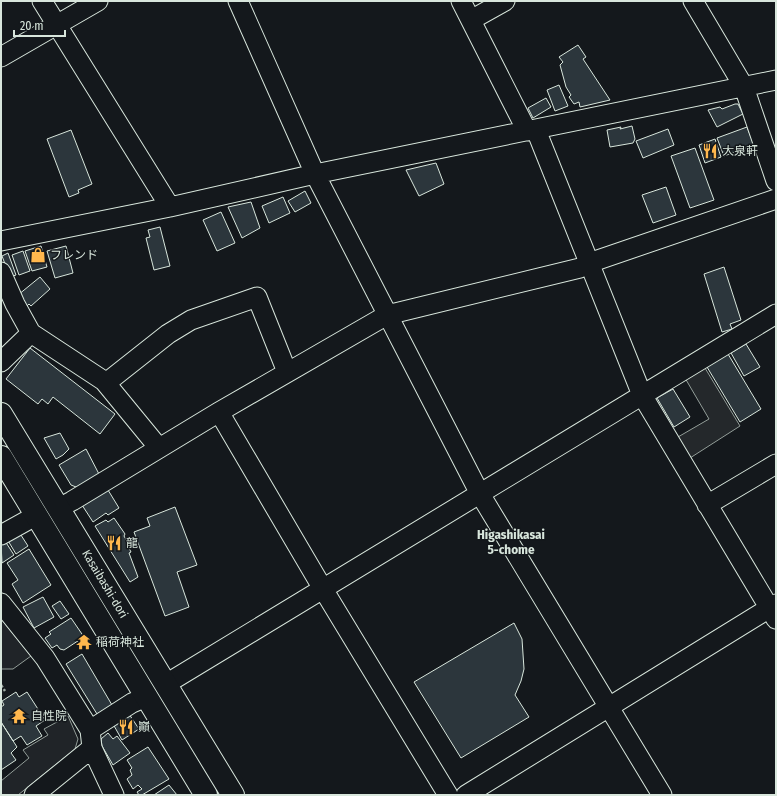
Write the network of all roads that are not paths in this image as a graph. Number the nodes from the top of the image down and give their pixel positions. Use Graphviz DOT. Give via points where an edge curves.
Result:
graph roads {
  1 [pos="42,1"];
  2 [pos="98,1"];
  3 [pos="238,1"];
  4 [pos="461,1"];
  5 [pos="505,1"];
  6 [pos="693,1"];
  7 [pos="471,20"];
  8 [pos="58,26"];
  9 [pos="1,58"];
  10 [pos="776,80"];
  11 [pos="744,87"];
  12 [pos="531,131"];
  13 [pos="314,174"];
  14 [pos="776,181"];
  15 [pos="776,199"];
  16 [pos="170,207"];
  17 [pos="1,241"];
  18 [pos="589,263"];
  19 [pos="1,272"];
  20 [pos="776,314"];
  21 [pos="387,315"];
  22 [pos="31,333"];
  23 [pos="1,362"];
  24 [pos="288,372"];
  25 [pos="106,383"];
  26 [pos="642,395"];
  27 [pos="219,412"];
  28 [pos="1,414"];
  29 [pos="159,448"];
  30 [pos="1,457"];
  31 [pos="776,464"];
  32 [pos="480,494"];
  33 [pos="707,505"];
  34 [pos="59,508"];
  35 [pos="37,515"];
  36 [pos="1,535"];
  37 [pos="323,589"];
  38 [pos="1,603"];
  39 [pos="774,610"];
  40 [pos="166,684"];
  41 [pos="146,696"];
  42 [pos="609,708"];
  43 [pos="91,739"];
  44 [pos="34,795"];
  45 [pos="114,795"];
  46 [pos="206,795"];
  47 [pos="233,795"];
  48 [pos="448,795"];
  49 [pos="466,795"];
  50 [pos="662,795"];
  1 -- 8 [label="street"];
  2 -- 8 [label="street"];
  3 -- 13 [label="street"];
  4 -- 7 [label="street"];
  5 -- 7 [label="street"];
  6 -- 11 [label="street"];
  7 -- 12 [label="street"];
  8 -- 9 [label="street"];
  8 -- 16 [label="street"];
  10 -- 11 [label="street"];
  11 -- 12 [label="street"];
  11 -- 14 [label="street"];
  12 -- 13 [label="street"];
  12 -- 18 [label="street"];
  13 -- 16 [label="street"];
  13 -- 21 [label="street"];
  15 -- 18 [label="street"];
  16 -- 17 [label="street"];
  18 -- 21 [label="street" via="580,268"];
  18 -- 26 [label="street"];
  19 -- 22 [label="street"];
  20 -- 26 [label="street"];
  21 -- 24 [label="street"];
  21 -- 32 [label="street"];
  22 -- 23 [label="street"];
  22 -- 25 [label="street"];
  24 -- 25 [label="street" via="257,297 191,320 168,334"];
  24 -- 27 [label="street"];
  25 -- 29 [label="street"];
  26 -- 32 [label="street"];
  26 -- 33 [label="street"];
  27 -- 29 [label="street"];
  27 -- 37 [label="street"];
  28 -- 34 [label="main road, Kasaibashi-dori"];
  29 -- 34 [label="street"];
  30 -- 35 [label="main road, Kasaibashi-dori"];
  31 -- 33 [label="street"];
  32 -- 37 [label="street"];
  32 -- 42 [label="street"];
  33 -- 39 [label="street"];
  34 -- 40 [label="main road, Kasaibashi-dori"];
  35 -- 36 [label="street"];
  35 -- 41 [label="main road, Kasaibashi-dori"];
  37 -- 40 [label="street"];
  37 -- 48 [label="street"];
  38 -- 43 [label="street" via="46,658"];
  39 -- 42 [label="street"];
  40 -- 47 [label="main road, Kasaibashi-dori"];
  41 -- 43 [label="street" via="132,703"];
  41 -- 46 [label="main road, Kasaibashi-dori"];
  42 -- 49 [label="street"];
  42 -- 50 [label="street"];
  43 -- 44 [label="street"];
  43 -- 45 [label="street"];
}
